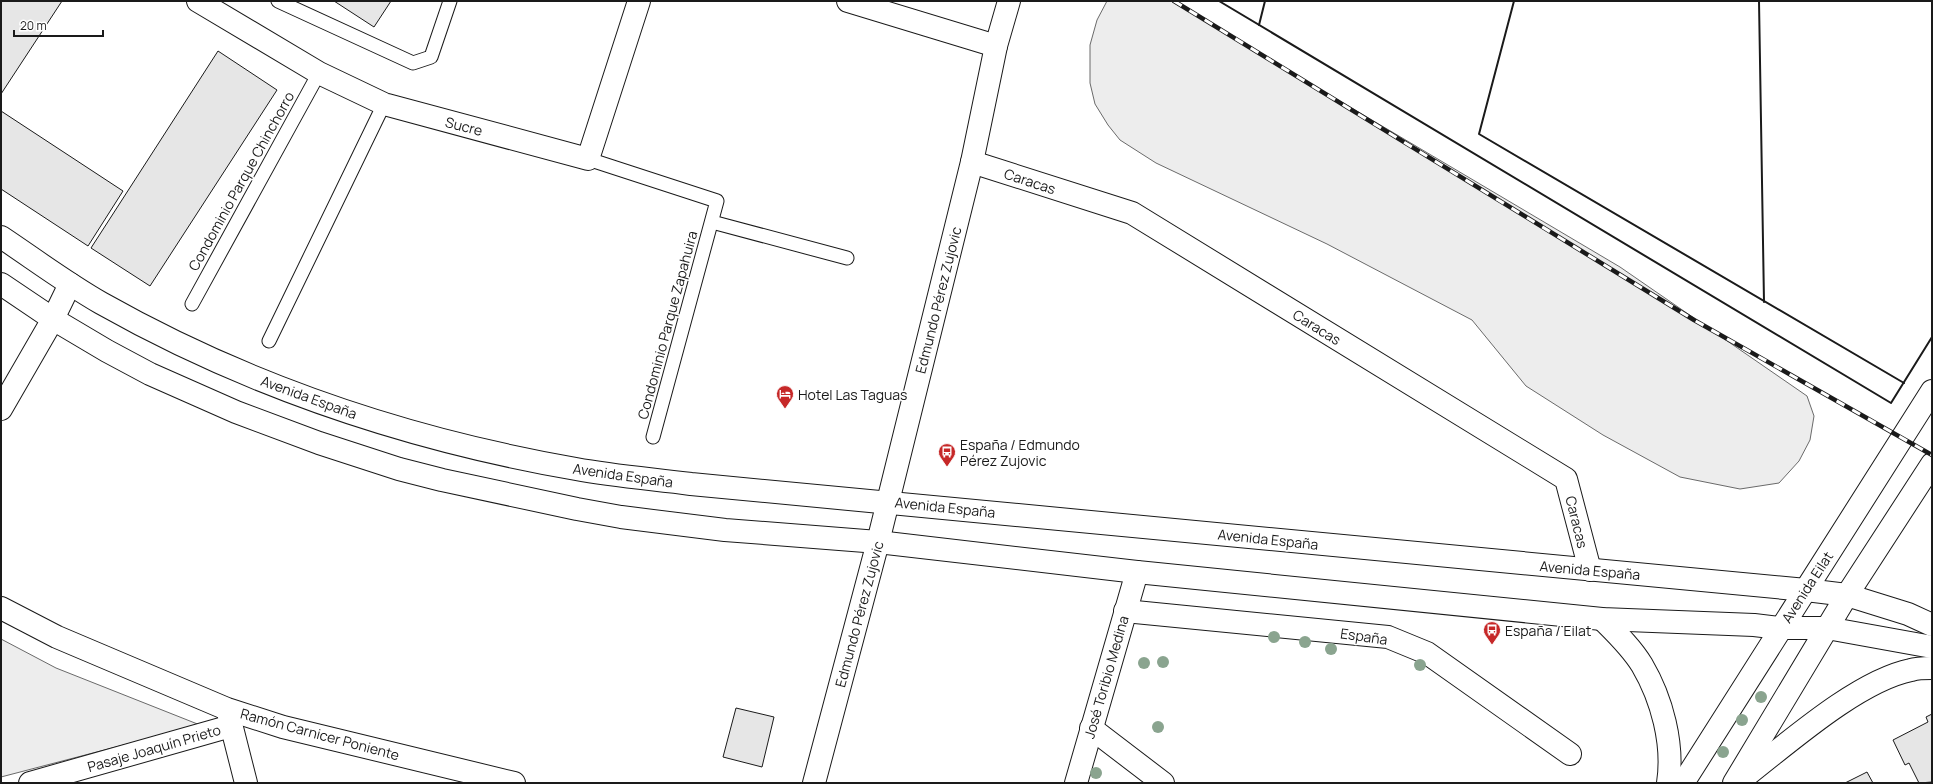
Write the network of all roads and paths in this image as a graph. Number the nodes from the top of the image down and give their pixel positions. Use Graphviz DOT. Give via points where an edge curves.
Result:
graph roads {
  1 [pos="198,1"];
  2 [pos="278,1"];
  3 [pos="450,1"];
  4 [pos="639,1"];
  5 [pos="848,1"];
  6 [pos="1009,1"];
  7 [pos="996,46"];
  8 [pos="319,73"];
  9 [pos="384,104"];
  10 [pos="588,160"];
  11 [pos="972,162"];
  12 [pos="712,222"];
  13 [pos="1,237"];
  14 [pos="847,258"];
  15 [pos="1,284"];
  16 [pos="70,284"];
  17 [pos="192,304"];
  18 [pos="53,319"];
  19 [pos="269,341"];
  20 [pos="1932,391"];
  21 [pos="1,409"];
  22 [pos="653,437"];
  23 [pos="1932,464"];
  24 [pos="888,502"];
  25 [pos="878,542"];
  26 [pos="1590,570"];
  27 [pos="1137,572"];
  28 [pos="1806,590"];
  29 [pos="1847,595"];
  30 [pos="1,608"];
  31 [pos="1125,611"];
  32 [pos="1602,619"];
  33 [pos="1932,625"];
  34 [pos="1780,628"];
  35 [pos="1827,628"];
  36 [pos="1932,647"];
  37 [pos="1932,668"];
  38 [pos="229,717"];
  39 [pos="1091,728"];
  40 [pos="1570,754"];
  41 [pos="60,780"];
  42 [pos="30,783"];
  43 [pos="246,783"];
  44 [pos="514,783"];
  45 [pos="814,783"];
  46 [pos="1076,783"];
  47 [pos="1163,783"];
  48 [pos="1668,783"];
  49 [pos="1683,783"];
  50 [pos="1735,783"];
  1 -- 8 [label="street, Sucre"];
  2 -- 3 [label="lane" via="413,63 431,57"];
  4 -- 10 [label="street"];
  5 -- 7 [label="street"];
  6 -- 7 [label="street, Edmundo Pérez Zujovic"];
  7 -- 11 [label="street, Edmundo Pérez Zujovic"];
  8 -- 9 [label="street, Sucre"];
  8 -- 17 [label="lane, Condominio Parque Chinchorro"];
  9 -- 10 [label="street, Sucre"];
  9 -- 19 [label="lane"];
  10 -- 12 [label="lane, Condominio Parque Zapahuira" via="718,201"];
  11 -- 24 [label="street, Edmundo Pérez Zujovic"];
  11 -- 26 [label="street, Caracas" via="1132,213 1566,479"];
  12 -- 14 [label="lane, Condominio Parque Zapahuira"];
  12 -- 22 [label="lane, Condominio Parque Zapahuira"];
  13 -- 16 [label="street, Avenida España"];
  15 -- 18 [label="street"];
  16 -- 18 [label="street"];
  16 -- 24 [label="street, Avenida España" via="167,338 251,376 341,409 449,442 537,462 618,475"];
  18 -- 21 [label="street"];
  18 -- 25 [label="street" via="150,374 236,412 399,469 533,501 621,517 725,530"];
  20 -- 28 [label="street, Avenida Eilat"];
  23 -- 29 [label="street"];
  24 -- 25 [label="street, Edmundo Pérez Zujovic"];
  24 -- 26 [label="street, Avenida España"];
  25 -- 27 [label="street"];
  25 -- 45 [label="street, Edmundo Pérez Zujovic"];
  26 -- 28 [label="street, Avenida España"];
  27 -- 31 [label="street, José Toribio Medina"];
  27 -- 32 [label="street"];
  28 -- 29 [label="street, Avenida España"];
  28 -- 34 [label="street, Avenida Eilat"];
  29 -- 33 [label="street, Avenida España" via="1908,614"];
  29 -- 35 [label="street"];
  30 -- 38 [label="street, Ramón Carnicer Poniente" via="57,637"];
  31 -- 39 [label="street, José Toribio Medina"];
  31 -- 40 [label="street, España" via="1388,637 1427,654"];
  32 -- 34 [label="street"];
  32 -- 48 [label="street" via="1642,665 1657,696 1666,728 1671,763"];
  34 -- 35 [label="street"];
  34 -- 49 [label="street, Avenida Eilat"];
  35 -- 36 [label="street"];
  35 -- 50 [label="street"];
  37 -- 50 [label="street" via="1910,670 1879,681 1812,724"];
  38 -- 41 [label="street, Pasaje Joaquín Prieto"];
  38 -- 43 [label="street"];
  38 -- 44 [label="street, Ramón Carnicer Poniente" via="283,727"];
  39 -- 46 [label="street, José Toribio Medina"];
  39 -- 47 [label="street"];
  41 -- 42 [label="street, Pasaje Joaquín Prieto"];
}
